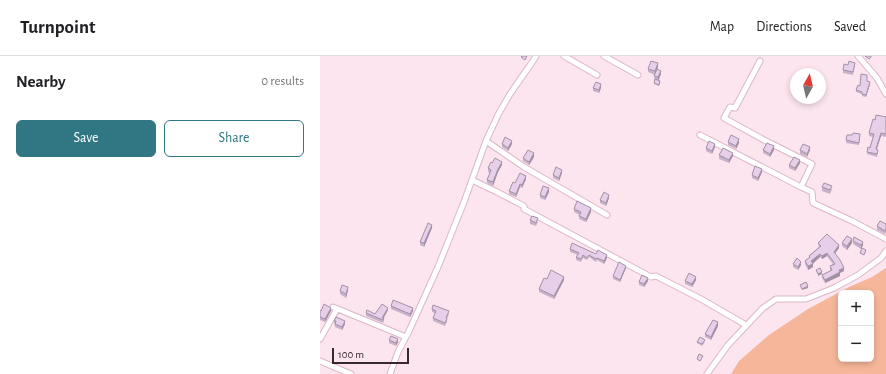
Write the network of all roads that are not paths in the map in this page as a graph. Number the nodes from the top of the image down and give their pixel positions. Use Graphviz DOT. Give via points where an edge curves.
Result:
graph roads {
  1 [pos="536,56"];
  2 [pos="564,56"];
  3 [pos="604,56"];
  4 [pos="858,56"];
  5 [pos="760,61"];
  6 [pos="597,75"];
  7 [pos="638,75"];
  8 [pos="886,94"];
  9 [pos="700,135"];
  10 [pos="486,141"];
  11 [pos="472,180"];
  12 [pos="801,187"];
  13 [pos="607,215"];
  14 [pos="886,238"];
  15 [pos="886,251"];
  16 [pos="746,325"];
  17 [pos="322,332"];
  18 [pos="406,337"];
  19 [pos="320,339"];
  20 [pos="320,361"];
  21 [pos="351,374"];
  22 [pos="390,374"];
  23 [pos="707,374"];
  1 -- 10 [label="street" via="510,94"];
  2 -- 6 [label="street"];
  3 -- 7 [label="street"];
  4 -- 8 [label="street" via="877,78"];
  5 -- 12 [label="street" via="735,108 730,107 724,118 812,164"];
  9 -- 12 [label="street"];
  10 -- 11 [label="street"];
  10 -- 13 [label="street" via="524,167"];
  11 -- 16 [label="street" via="651,277 656,276"];
  11 -- 18 [label="street" via="438,267"];
  12 -- 14 [label="street" via="812,192 813,203"];
  15 -- 16 [label="street" via="881,258 858,275 834,288 806,299 776,299"];
  16 -- 23 [label="street" via="728,344"];
  17 -- 18 [label="street" via="335,308"];
  17 -- 19 [label="street"];
  18 -- 22 [label="street"];
  20 -- 21 [label="street"];
}
